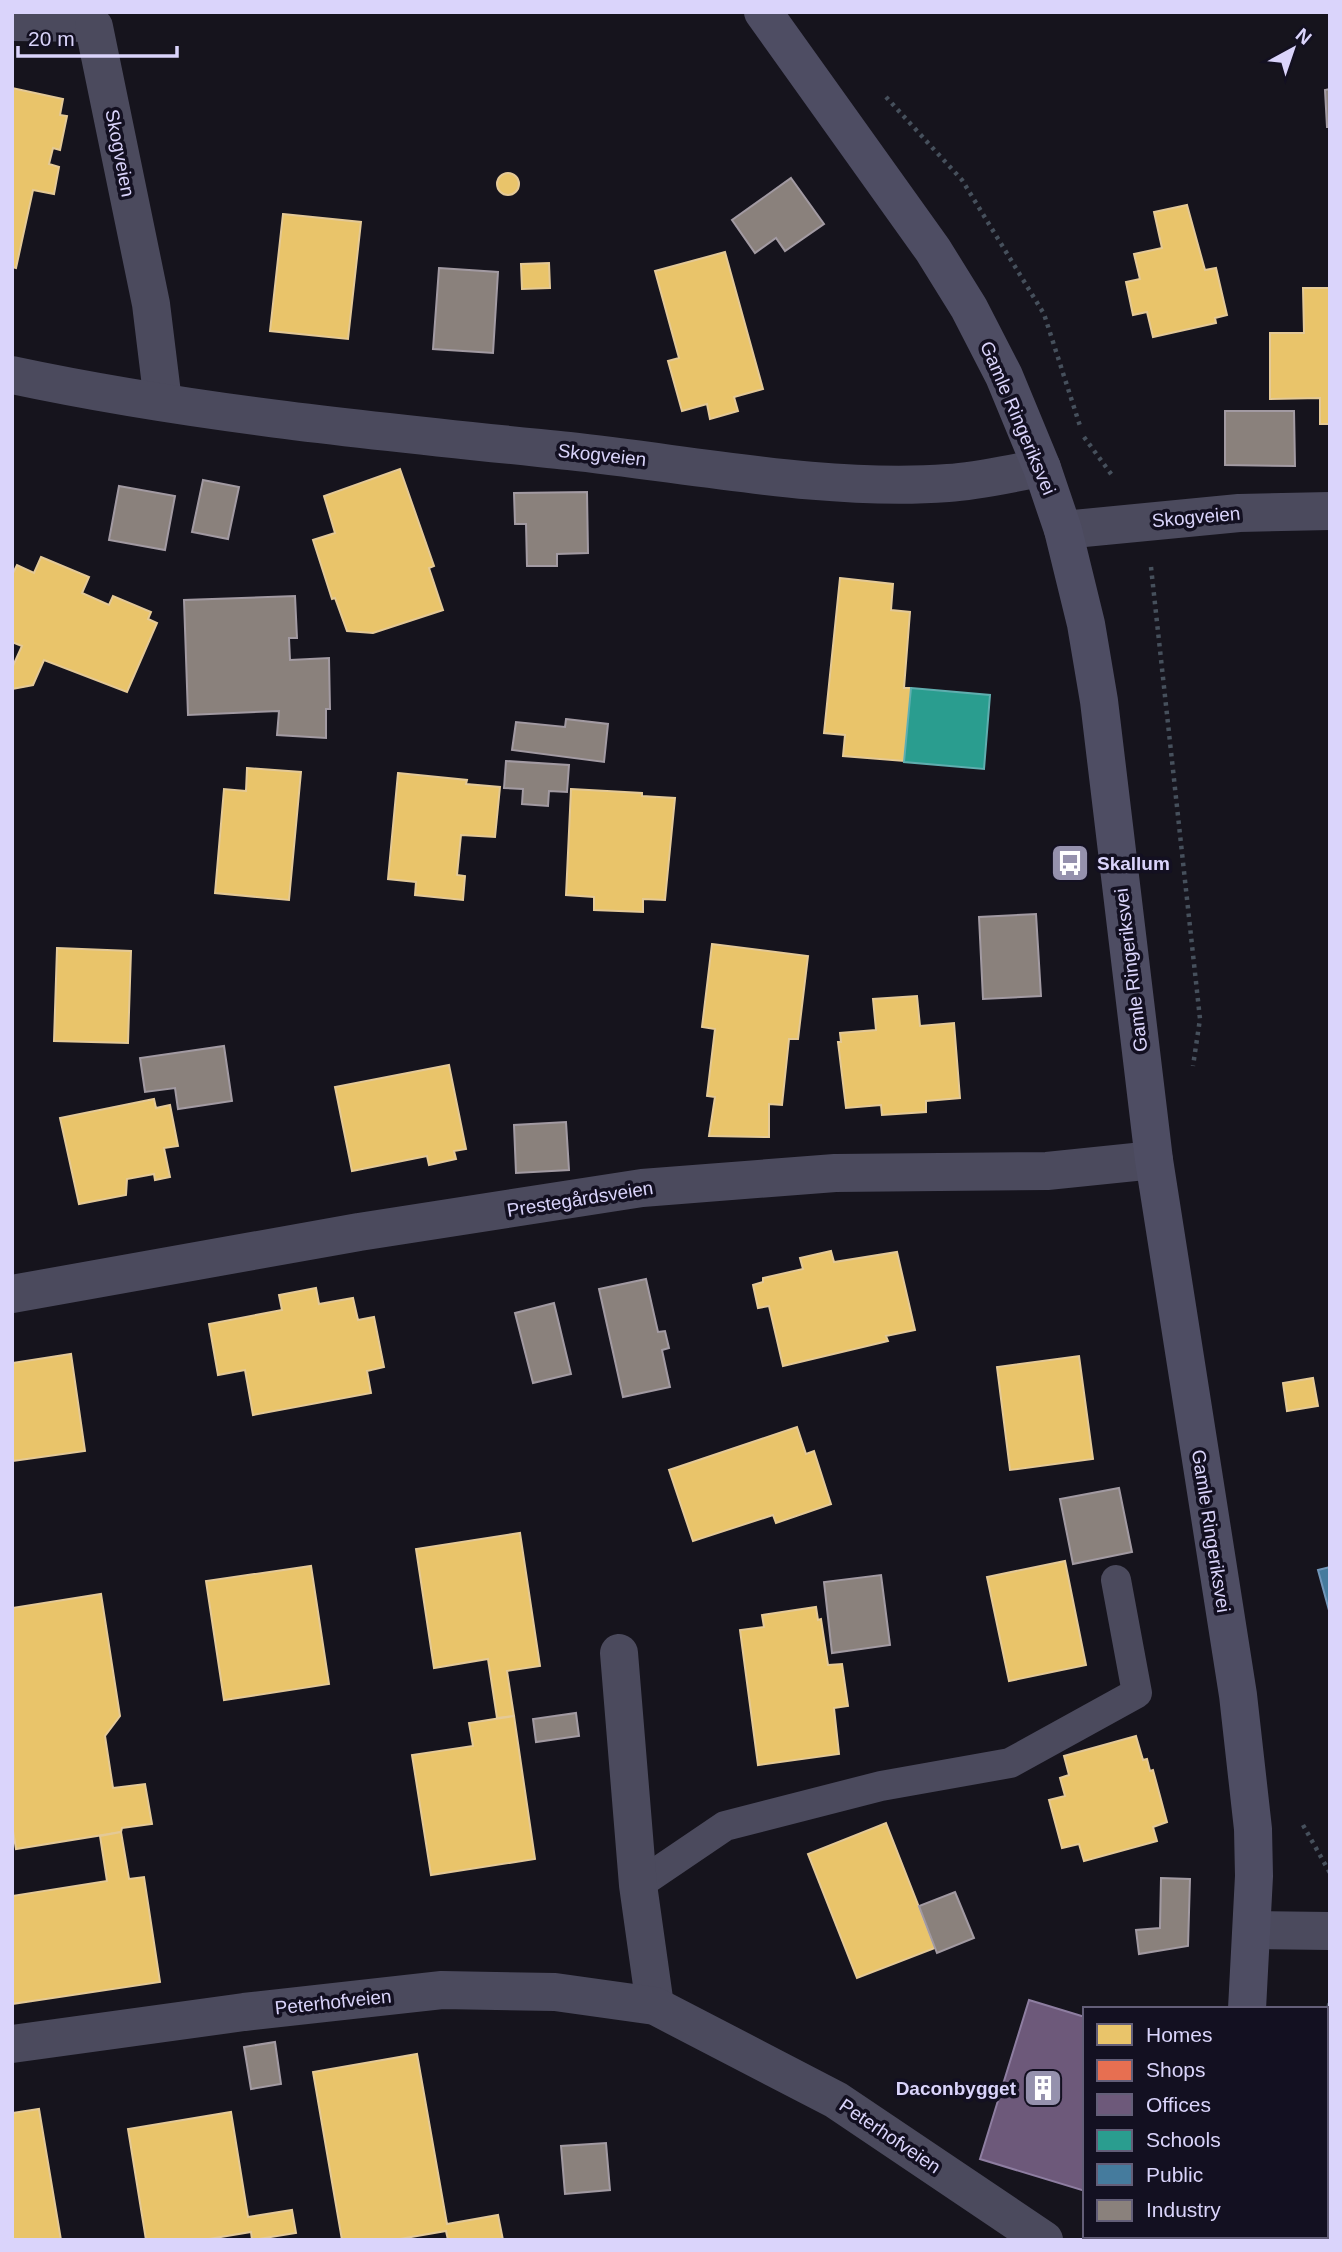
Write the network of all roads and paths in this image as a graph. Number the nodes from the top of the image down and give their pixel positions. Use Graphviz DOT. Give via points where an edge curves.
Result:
graph roads {
  1 [pos="763,12"];
  2 [pos="12,26"];
  3 [pos="94,27"];
  4 [pos="12,375"];
  5 [pos="163,402"];
  6 [pos="1042,468"];
  7 [pos="1330,512"];
  8 [pos="1063,530"];
  9 [pos="1154,1160"];
  10 [pos="12,1294"];
  11 [pos="1116,1580"];
  12 [pos="619,1653"];
  13 [pos="638,1885"];
  14 [pos="1253,1930"];
  15 [pos="1330,1931"];
  16 [pos="655,2006"];
  17 [pos="1247,2007"];
  18 [pos="12,2044"];
  19 [pos="1044,2240"];
  1 -- 6 [label="main road, Gamle Ringeriksvei" via="969,307"];
  2 -- 3 [label="lane"];
  3 -- 5 [label="street, Skogveien" via="151,304"];
  4 -- 5 [label="street, Skogveien"];
  5 -- 6 [label="street, Skogveien" via="754,474 888,484 950,483"];
  6 -- 8 [label="main road, Gamle Ringeriksvei"];
  7 -- 8 [label="street, Skogveien" via="1238,513"];
  8 -- 9 [label="main road, Gamle Ringeriksvei" via="1099,701"];
  9 -- 10 [label="street, Prestegårdsveien" via="1047,1171 835,1173 642,1188"];
  9 -- 14 [label="main road, Gamle Ringeriksvei" via="1238,1695 1253,1829"];
  11 -- 13 [label="lane" via="1137,1693 1010,1763 881,1786 725,1826"];
  12 -- 13 [label="street"];
  13 -- 16 [label="street"];
  14 -- 15 [label="street"];
  14 -- 17 [label="main road, Gamle Ringeriksvei"];
  16 -- 18 [label="street, Peterhofveien" via="555,1992 442,1990"];
  16 -- 19 [label="street, Peterhofveien" via="836,2099"];
}
